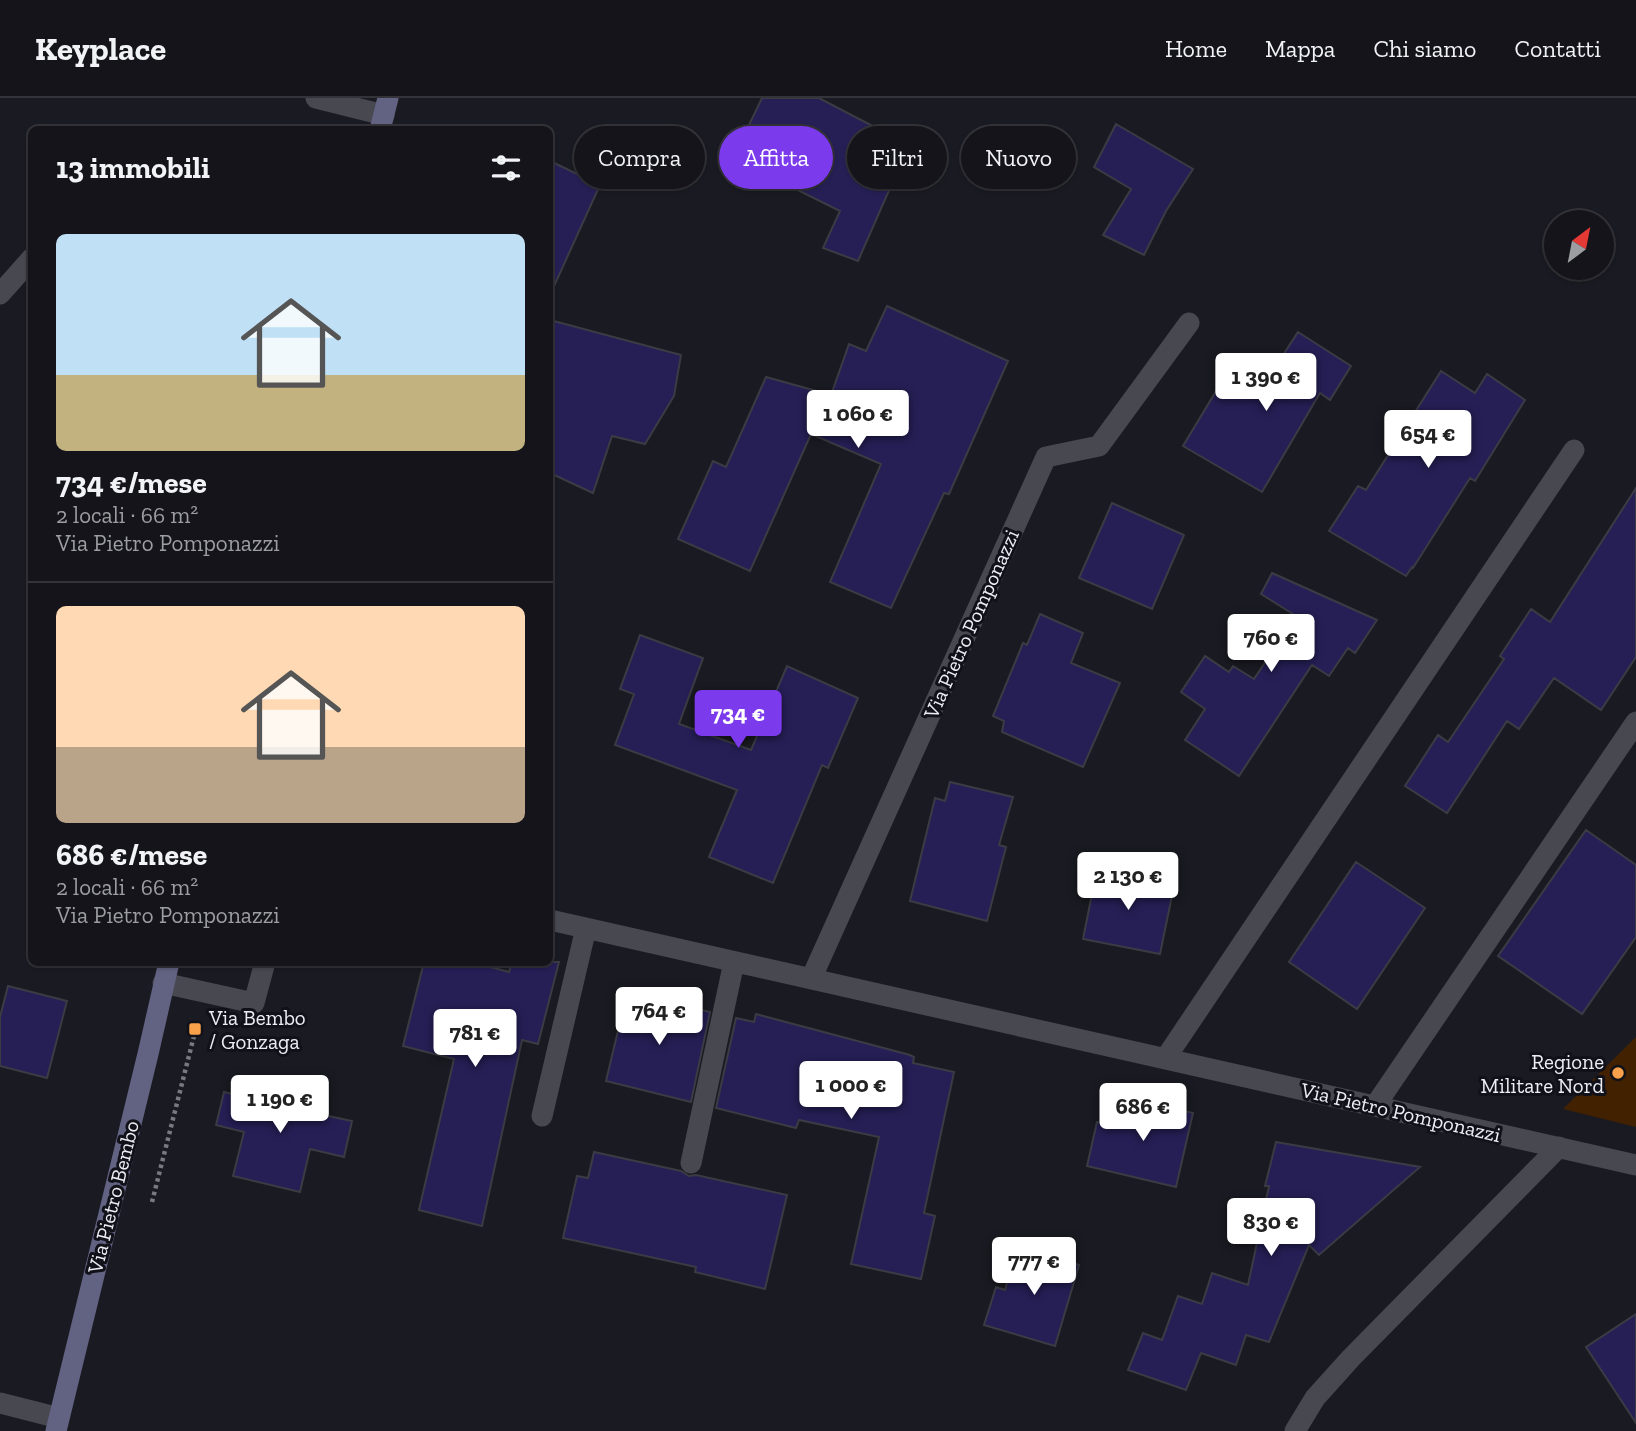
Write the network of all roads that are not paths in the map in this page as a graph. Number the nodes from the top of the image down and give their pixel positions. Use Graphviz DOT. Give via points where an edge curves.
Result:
graph roads {
  1 [pos="316,98"];
  2 [pos="384,114"];
  3 [pos="28,263"];
  4 [pos="0,295"];
  5 [pos="1189,323"];
  6 [pos="1574,450"];
  7 [pos="1636,722"];
  8 [pos="553,921"];
  9 [pos="586,928"];
  10 [pos="734,962"];
  11 [pos="264,966"];
  12 [pos="166,973"];
  13 [pos="811,979"];
  14 [pos="1165,1059"];
  15 [pos="1375,1106"];
  16 [pos="542,1116"];
  17 [pos="1559,1147"];
  18 [pos="691,1163"];
  19 [pos="1636,1165"];
  20 [pos="0,1403"];
  21 [pos="57,1424"];
  22 [pos="1295,1431"];
  1 -- 2 [label="street"];
  3 -- 4 [label="street"];
  5 -- 13 [label="street, Via Pietro Pomponazzi" via="1098,446 1046,457"];
  6 -- 14 [label="street"];
  7 -- 15 [label="street"];
  8 -- 9 [label="street, Via Pietro Pomponazzi"];
  9 -- 10 [label="street, Via Pietro Pomponazzi"];
  9 -- 16 [label="street"];
  10 -- 13 [label="street, Via Pietro Pomponazzi"];
  10 -- 18 [label="street"];
  11 -- 12 [label="street" via="254,1003 205,992"];
  12 -- 21 [label="main road, Via Pietro Bembo"];
  13 -- 14 [label="street, Via Pietro Pomponazzi"];
  14 -- 15 [label="street, Via Pietro Pomponazzi"];
  15 -- 17 [label="street, Via Pietro Pomponazzi"];
  17 -- 19 [label="street, Via Pietro Pomponazzi"];
  17 -- 22 [label="street" via="1351,1358 1315,1398"];
  20 -- 21 [label="street"];
}
